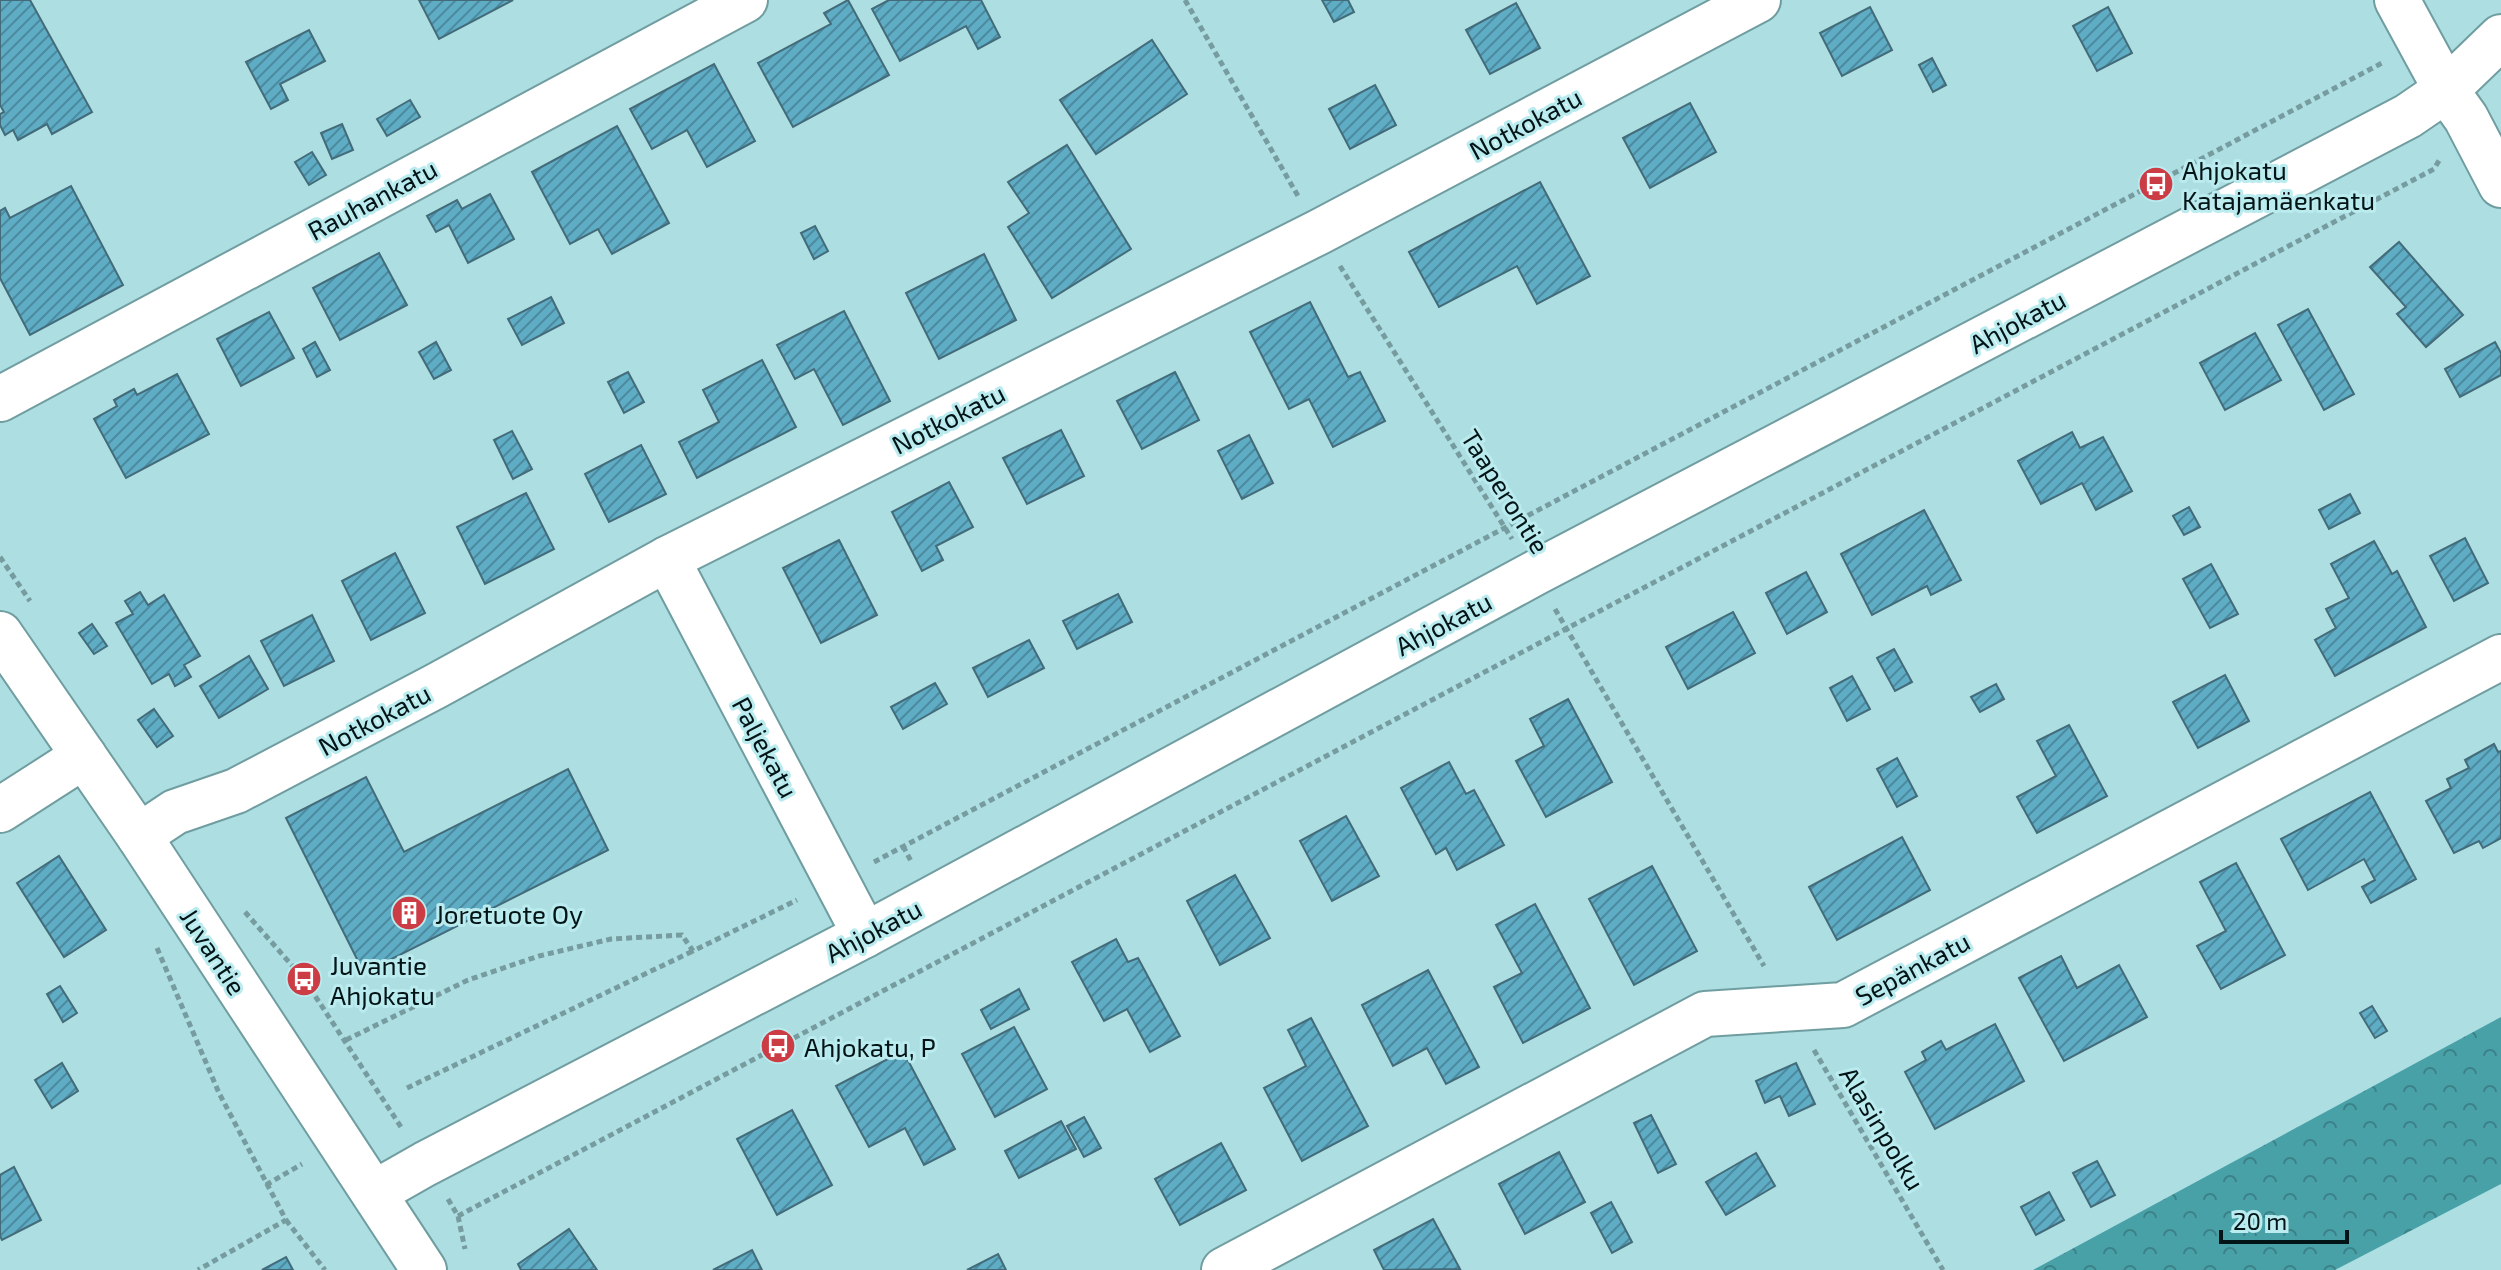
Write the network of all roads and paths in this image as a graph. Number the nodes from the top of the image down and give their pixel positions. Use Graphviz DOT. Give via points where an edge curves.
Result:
graph roads {
  1 [pos="745,0"];
  2 [pos="1185,0"];
  3 [pos="1758,0"];
  4 [pos="2406,18"];
  5 [pos="2501,37"];
  6 [pos="2456,104"];
  7 [pos="2501,185"];
  8 [pos="1319,232"];
  9 [pos="0,399"];
  10 [pos="1504,527"];
  11 [pos="667,559"];
  12 [pos="1535,573"];
  13 [pos="1566,628"];
  14 [pos="0,634"];
  15 [pos="2501,657"];
  16 [pos="84,756"];
  17 [pos="0,810"];
  18 [pos="139,836"];
  19 [pos="836,881"];
  20 [pos="865,935"];
  21 [pos="155,943"];
  22 [pos="693,951"];
  23 [pos="1788,1007"];
  24 [pos="346,1040"];
  25 [pos="407,1088"];
  26 [pos="306,1161"];
  27 [pos="266,1185"];
  28 [pos="374,1193"];
  29 [pos="458,1216"];
  30 [pos="286,1220"];
  31 [pos="198,1270"];
  32 [pos="325,1270"];
  33 [pos="424,1270"];
  34 [pos="1224,1270"];
  35 [pos="1943,1270"];
  1 -- 9 [label="street, Rauhankatu"];
  2 -- 8 [label="path, Taaperontie"];
  3 -- 8 [label="street, Notkokatu"];
  4 -- 6 [label="street"];
  4 -- 10 [label="path" via="2381,64"];
  5 -- 6 [label="street, Ahjokatu"];
  6 -- 7 [label="street"];
  6 -- 12 [label="street, Ahjokatu" via="2408,116"];
  6 -- 13 [label="path" via="2434,169"];
  8 -- 10 [label="path, Taaperontie"];
  8 -- 11 [label="street, Notkokatu"];
  10 -- 12 [label="path, Taaperontie"];
  10 -- 19 [label="path"];
  11 -- 18 [label="street, Notkokatu" via="256,781 175,812"];
  11 -- 19 [label="street, Paljekatu"];
  12 -- 13 [label="path, Taaperontie"];
  12 -- 20 [label="street, Ahjokatu"];
  13 -- 23 [label="path, Taaperontie"];
  13 -- 29 [label="path"];
  14 -- 16 [label="street, Juvantie"];
  15 -- 23 [label="street, Sepänkatu" via="1843,1005"];
  16 -- 17 [label="street"];
  16 -- 18 [label="street, Juvantie"];
  18 -- 28 [label="street, Juvantie"];
  19 -- 20 [label="street, Paljekatu"];
  19 -- 22 [label="path"];
  20 -- 28 [label="street, Ahjokatu"];
  21 -- 27 [label="path" via="219,1093"];
  22 -- 24 [label="path" via="682,935 611,939 539,956 468,980"];
  22 -- 25 [label="path"];
  23 -- 34 [label="street, Sepänkatu" via="1705,1014"];
  23 -- 35 [label="path, Alasinpolku"];
  26 -- 27 [label="path"];
  27 -- 30 [label="path"];
  28 -- 33 [label="street, Juvantie"];
  30 -- 31 [label="path"];
  30 -- 32 [label="path"];
}
